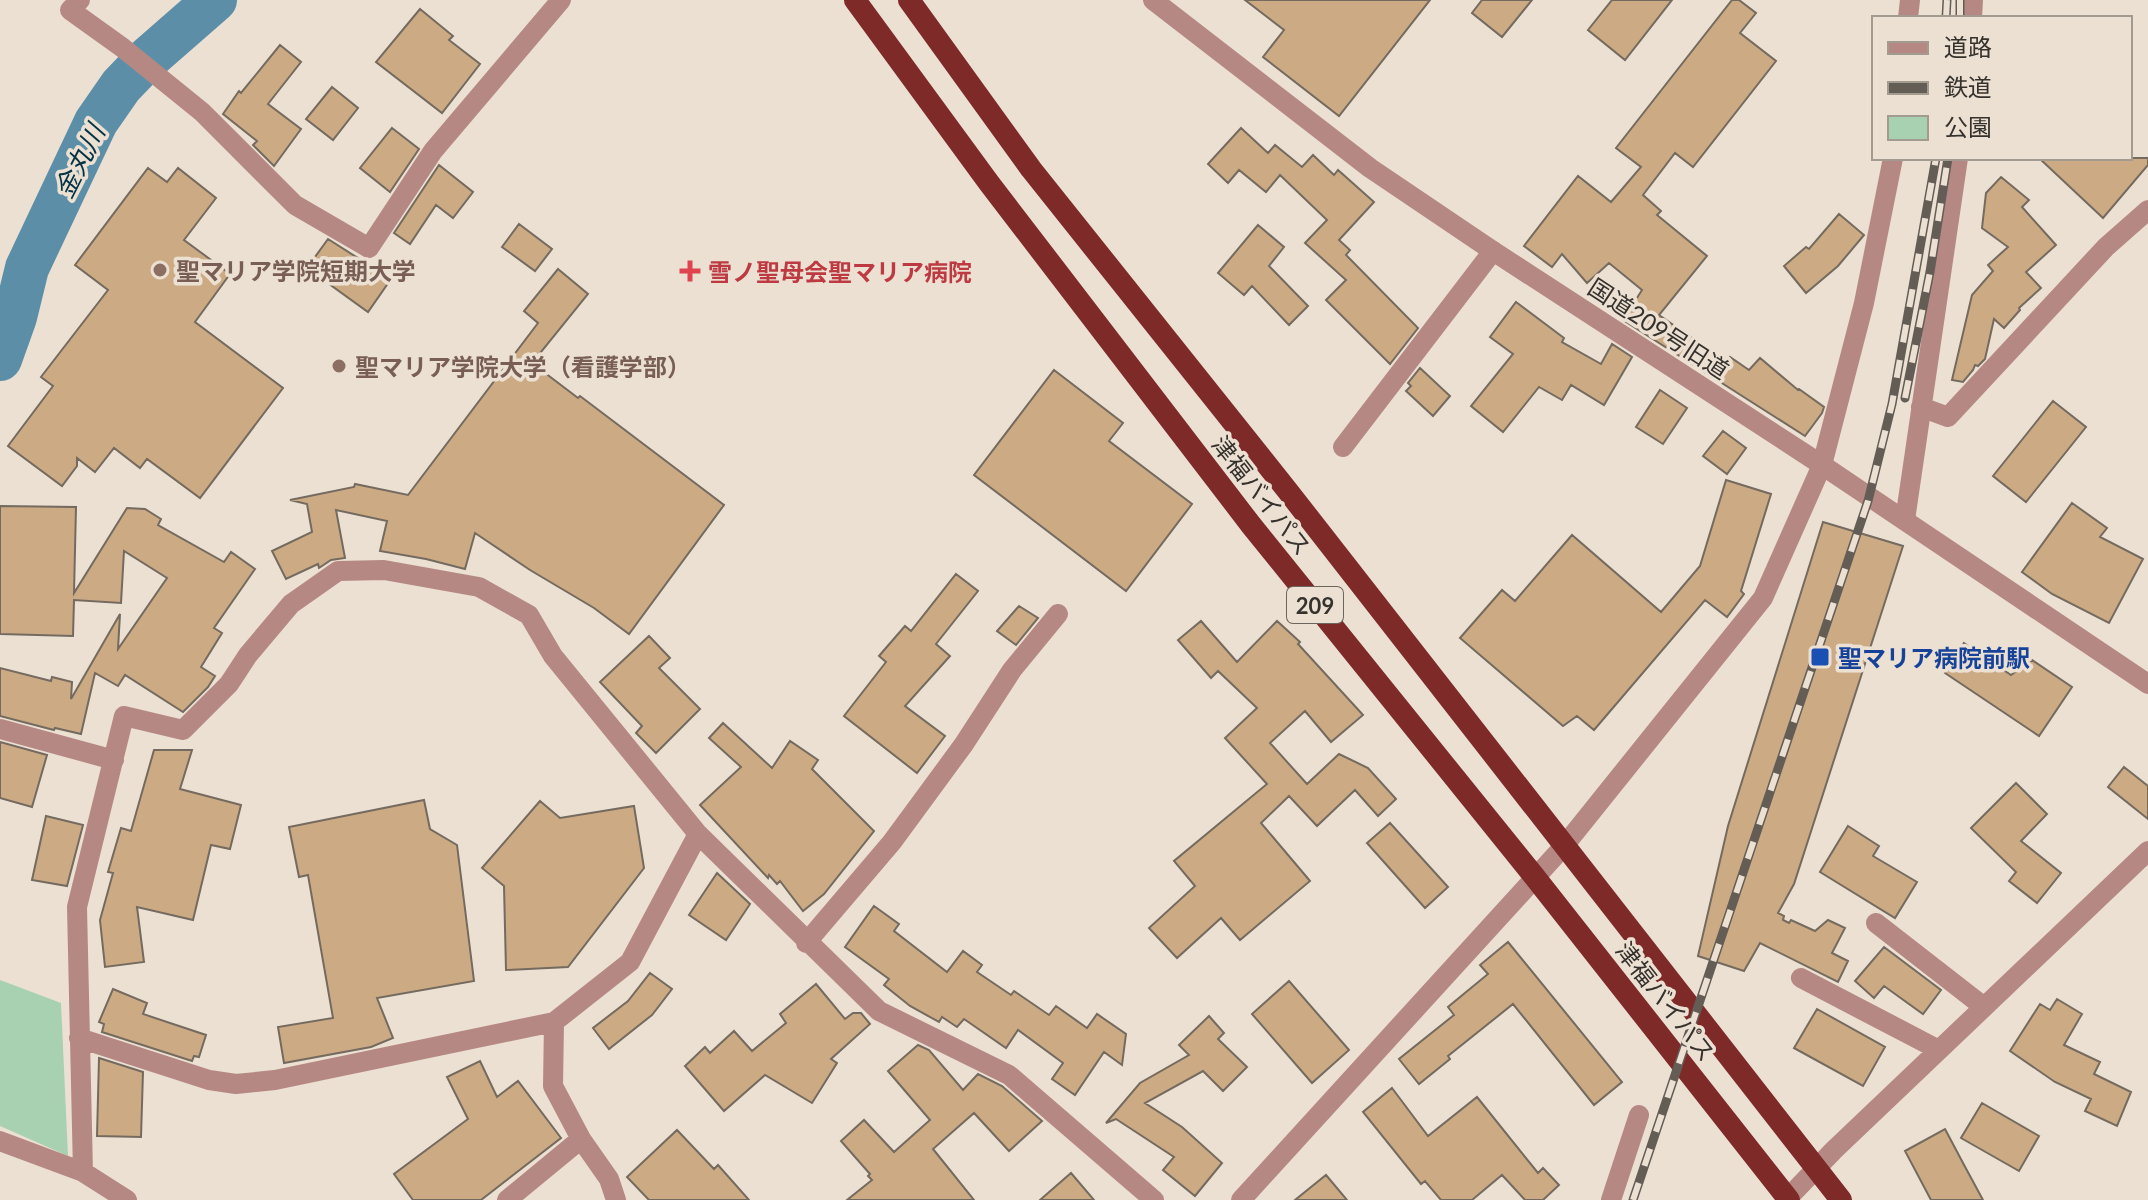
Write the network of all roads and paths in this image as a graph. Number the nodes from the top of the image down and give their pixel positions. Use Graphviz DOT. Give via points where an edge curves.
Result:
graph roads {
  1 [pos="80,0"];
  2 [pos="561,0"];
  3 [pos="855,0"];
  4 [pos="909,0"];
  5 [pos="1153,0"];
  6 [pos="1893,160"];
  7 [pos="1958,160"];
  8 [pos="2148,210"];
  9 [pos="1493,251"];
  10 [pos="1921,407"];
  11 [pos="1343,447"];
  12 [pos="1822,465"];
  13 [pos="1905,520"];
  14 [pos="1058,614"];
  15 [pos="2148,684"];
  16 [pos="0,729"];
  17 [pos="114,760"];
  18 [pos="698,834"];
  19 [pos="1564,846"];
  20 [pos="2148,851"];
  21 [pos="1534,876"];
  22 [pos="1876,923"];
  23 [pos="806,943"];
  24 [pos="1801,978"];
  25 [pos="1984,1007"];
  26 [pos="554,1022"];
  27 [pos="79,1038"];
  28 [pos="1939,1050"];
  29 [pos="1639,1115"];
  30 [pos="581,1139"];
  31 [pos="0,1141"];
  32 [pos="1817,1168"];
  33 [pos="83,1172"];
  34 [pos="1787,1199"];
  35 [pos="127,1200"];
  36 [pos="507,1200"];
  37 [pos="616,1200"];
  38 [pos="1154,1200"];
  39 [pos="1241,1200"];
  40 [pos="1611,1200"];
  41 [pos="1841,1200"];
  1 -- 2 [label="street" via="70,10 202,112 295,205 369,248 433,151"];
  3 -- 21 [label="highway, 津福バイパス / 209" via="1251,525"];
  4 -- 19 [label="highway, 津福バイパス / 209" via="1031,169"];
  5 -- 9 [label="street, 国道209号旧道" via="1370,168"];
  6 -- 12 [label="street" via="1864,303"];
  7 -- 10 [label="street"];
  8 -- 10 [label="street" via="2106,247 1948,417"];
  9 -- 11 [label="street"];
  9 -- 12 [label="street, 国道209号旧道"];
  10 -- 13 [label="street"];
  12 -- 13 [label="street, 国道209号旧道"];
  12 -- 19 [label="street" via="1763,598"];
  13 -- 15 [label="street, 国道209号旧道"];
  14 -- 23 [label="street" via="1012,670 892,842"];
  16 -- 17 [label="street"];
  17 -- 18 [label="street" via="124,716 183,730 229,684 291,604 338,571 384,570 479,587 529,615 553,656"];
  17 -- 27 [label="street" via="77,907"];
  18 -- 23 [label="street"];
  18 -- 26 [label="street" via="630,962"];
  19 -- 21 [label="street"];
  19 -- 32 [label="highway, 津福バイパス / 209"];
  20 -- 25 [label="street"];
  21 -- 34 [label="highway, 津福バイパス / 209"];
  21 -- 39 [label="street"];
  22 -- 25 [label="street"];
  23 -- 38 [label="street" via="879,1011 1009,1075"];
  24 -- 28 [label="street"];
  25 -- 28 [label="street"];
  26 -- 27 [label="street" via="236,1084"];
  26 -- 30 [label="street" via="553,1086"];
  27 -- 33 [label="street"];
  28 -- 32 [label="street"];
  29 -- 40 [label="street"];
  30 -- 36 [label="street"];
  30 -- 37 [label="street" via="609,1179"];
  31 -- 33 [label="street"];
  32 -- 34 [label="street"];
  32 -- 41 [label="highway, 津福バイパス / 209"];
  33 -- 35 [label="street"];
}
